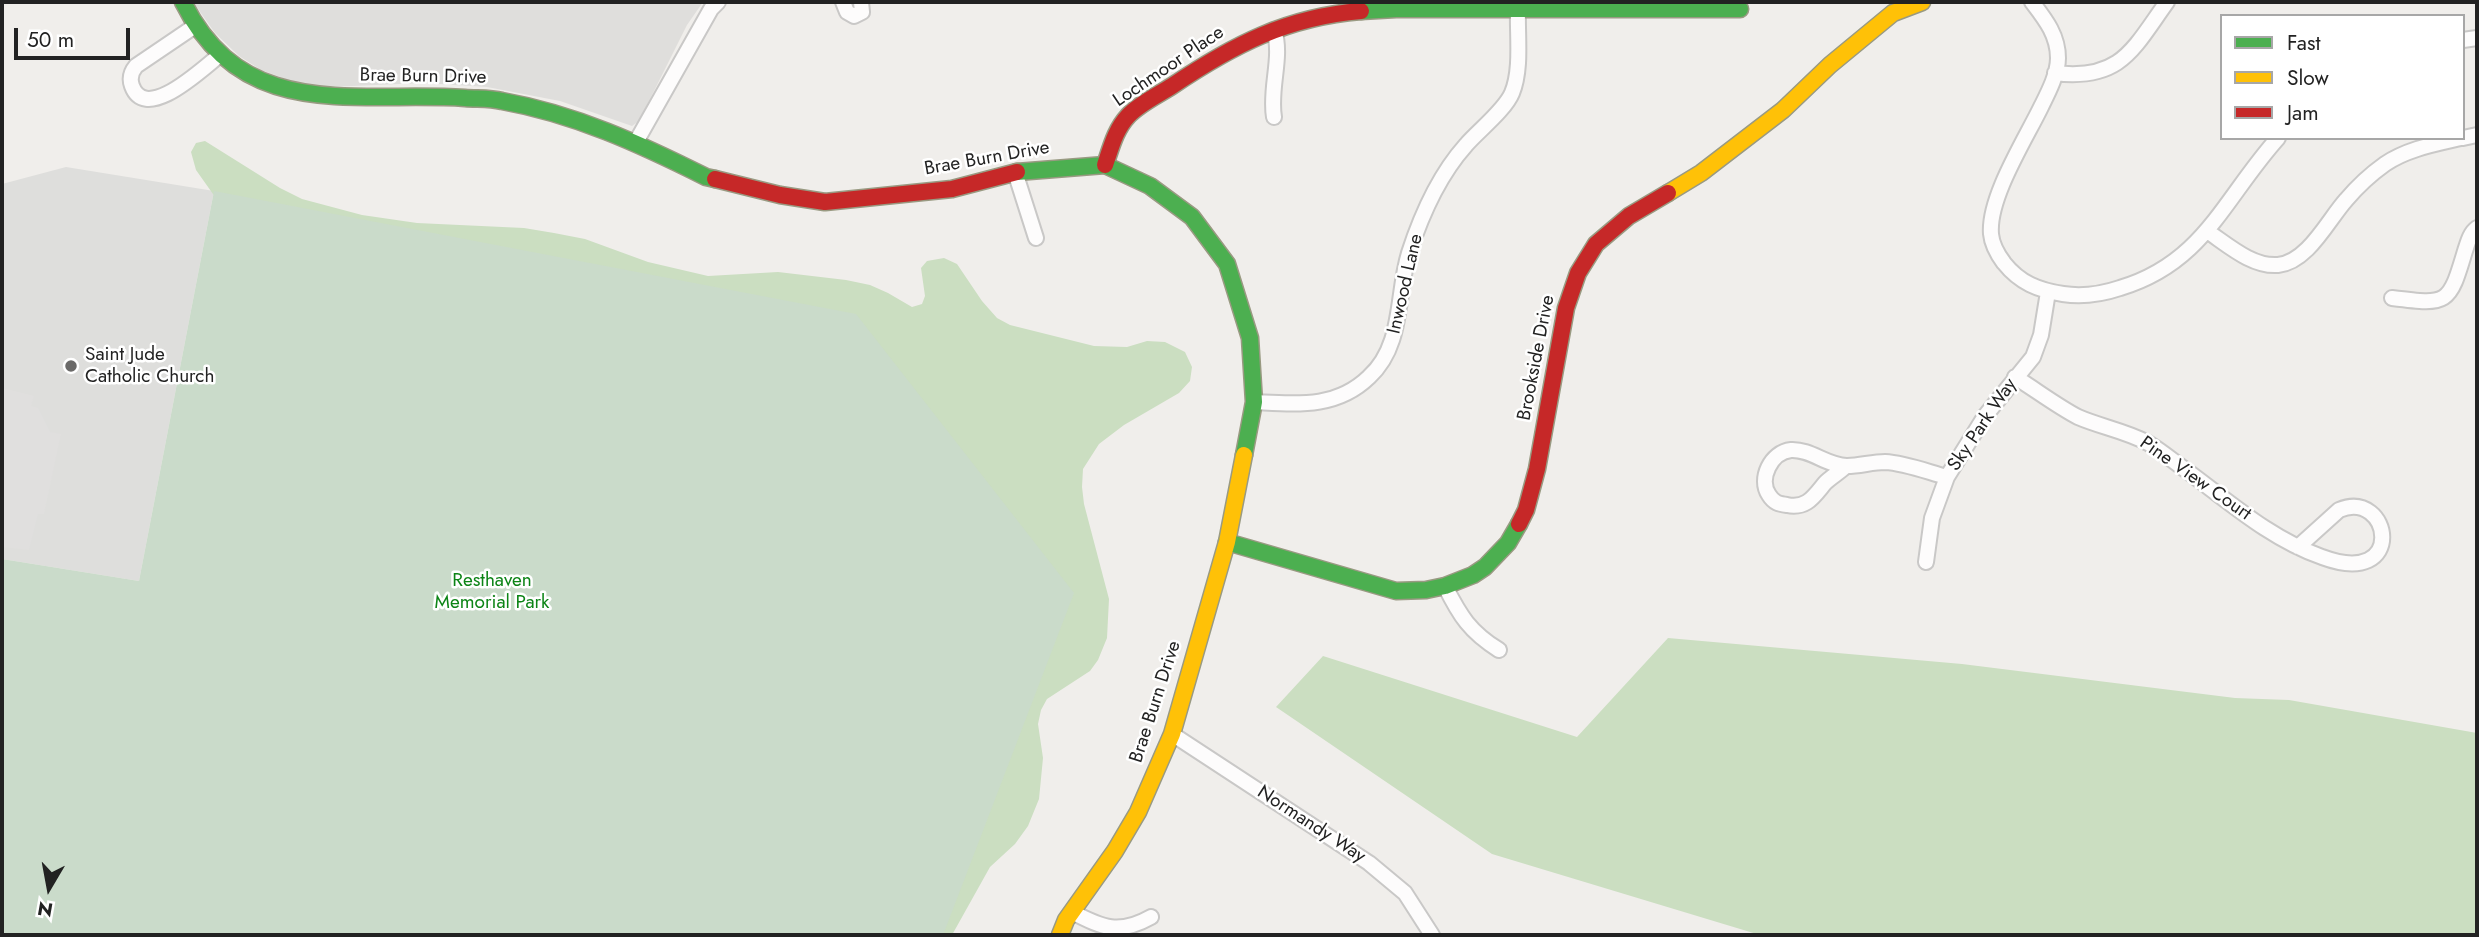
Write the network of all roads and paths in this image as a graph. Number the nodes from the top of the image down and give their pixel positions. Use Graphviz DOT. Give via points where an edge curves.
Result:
graph roads {
  1 [pos="183,2"];
  2 [pos="718,2"];
  3 [pos="843,2"];
  4 [pos="861,2"];
  5 [pos="1922,2"];
  6 [pos="2032,2"];
  7 [pos="2167,2"];
  8 [pos="1518,9"];
  9 [pos="1740,9"];
  10 [pos="195,26"];
  11 [pos="1274,30"];
  12 [pos="220,55"];
  13 [pos="2055,73"];
  14 [pos="1274,117"];
  15 [pos="2276,140"];
  16 [pos="2454,140"];
  17 [pos="636,142"];
  18 [pos="1105,164"];
  19 [pos="1014,172"];
  20 [pos="2477,228"];
  21 [pos="2207,231"];
  22 [pos="1036,238"];
  23 [pos="2048,292"];
  24 [pos="2392,298"];
  25 [pos="2015,377"];
  26 [pos="1254,402"];
  27 [pos="1846,466"];
  28 [pos="1947,477"];
  29 [pos="1227,542"];
  30 [pos="2298,547"];
  31 [pos="1926,562"];
  32 [pos="1445,586"];
  33 [pos="1499,650"];
  34 [pos="1172,734"];
  35 [pos="1072,912"];
  36 [pos="1151,917"];
  37 [pos="1060,935"];
  38 [pos="1432,935"];
  1 -- 10 [label="street, Brae Burn Drive"];
  2 -- 17 [label="street"];
  3 -- 4 [label="street" via="854,16 862,12"];
  5 -- 32 [label="street, Brookside Drive" via="1894,13 1783,110 1701,173 1629,216 1596,244 1578,273 1566,307 1531,492 1518,526 1485,567"];
  6 -- 13 [label="street" via="2053,30 2058,59"];
  7 -- 13 [label="street" via="2113,67 2087,74"];
  8 -- 9 [label="street, Lochmoor Place"];
  8 -- 11 [label="street, Lochmoor Place" via="1352,11 1295,21"];
  8 -- 26 [label="street, Inwood Lane" via="1512,94 1458,155 1433,197 1409,254 1394,338 1380,366 1356,388 1323,402"];
  10 -- 12 [label="street, Brae Burn Drive"];
  10 -- 12 [label="street" via="131,71 135,91 148,99 161,98"];
  11 -- 14 [label="street" via="1278,41"];
  11 -- 18 [label="street, Lochmoor Place" via="1244,41 1129,115 1116,133"];
  12 -- 17 [label="street, Brae Burn Drive" via="253,77 298,93 500,100 571,117"];
  13 -- 23 [label="street" via="2003,182 1991,233 2013,274"];
  15 -- 21 [label="street"];
  16 -- 21 [label="street" via="2386,163 2347,198 2310,247 2287,263 2255,261"];
  17 -- 19 [label="street, Brae Burn Drive" via="706,177 825,202 952,189"];
  18 -- 19 [label="street, Brae Burn Drive"];
  18 -- 26 [label="street, Brae Burn Drive" via="1150,186 1192,217 1227,264 1250,338"];
  19 -- 22 [label="street"];
  20 -- 24 [label="street" via="2471,234 2456,284 2443,298 2427,302"];
  21 -- 23 [label="street" via="2179,259 2137,283 2089,295"];
  23 -- 25 [label="street, Sky Park Way" via="2033,357"];
  25 -- 28 [label="street, Sky Park Way"];
  25 -- 30 [label="street, Pine View Court" via="2079,417 2148,443 2250,518"];
  26 -- 29 [label="street, Brae Burn Drive"];
  27 -- 27 [label="street" via="1787,450 1770,463 1767,493 1776,503 1805,504"];
  27 -- 28 [label="street" via="1888,462"];
  28 -- 31 [label="street, Sky Park Way" via="1932,518"];
  29 -- 32 [label="street, Brookside Drive" via="1396,591"];
  29 -- 34 [label="street, Brae Burn Drive"];
  30 -- 30 [label="street, Pine View Court" via="2327,559 2360,564 2379,551 2383,532 2371,513 2346,507"];
  32 -- 33 [label="street" via="1468,627"];
  34 -- 35 [label="street, Brae Burn Drive" via="1138,812"];
  34 -- 38 [label="street, Normandy Way" via="1368,863 1405,893"];
  35 -- 36 [label="street" via="1112,928 1132,926"];
  35 -- 37 [label="street, Brae Burn Drive"];
}
